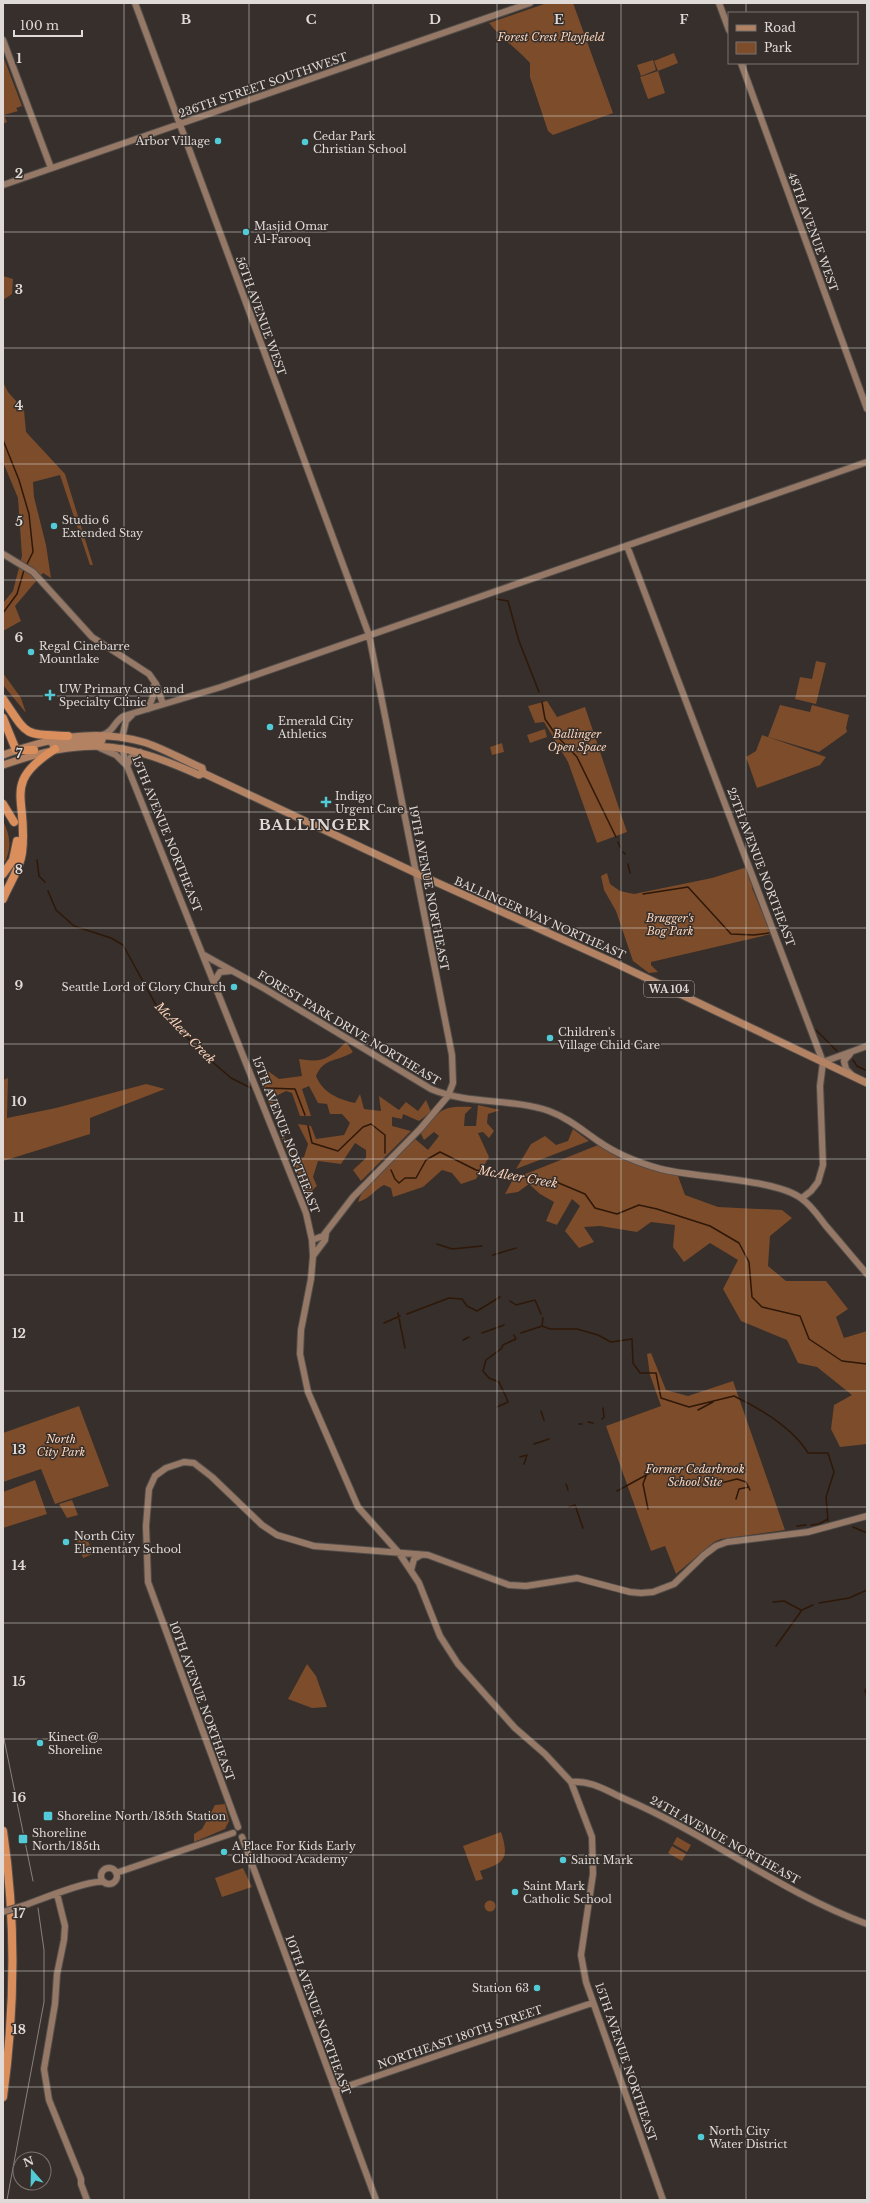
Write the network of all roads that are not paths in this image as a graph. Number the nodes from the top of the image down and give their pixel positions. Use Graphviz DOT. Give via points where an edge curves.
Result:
graph roads {
  1 [pos="135,3"];
  2 [pos="530,3"];
  3 [pos="719,3"];
  4 [pos="728,27"];
  5 [pos="3,40"];
  6 [pos="741,64"];
  7 [pos="180,124"];
  8 [pos="51,168"];
  9 [pos="3,185"];
  10 [pos="867,409"];
  11 [pos="867,462"];
  12 [pos="627,546"];
  13 [pos="3,554"];
  14 [pos="369,635"];
  15 [pos="154,680"];
  16 [pos="3,700"];
  17 [pos="163,704"];
  18 [pos="148,709"];
  19 [pos="136,713"];
  20 [pos="3,718"];
  21 [pos="68,736"];
  22 [pos="99,736"];
  23 [pos="122,738"];
  24 [pos="93,746"];
  25 [pos="122,748"];
  26 [pos="55,749"];
  27 [pos="16,750"];
  28 [pos="34,750"];
  29 [pos="141,752"];
  30 [pos="167,752"];
  31 [pos="3,755"];
  32 [pos="3,764"];
  33 [pos="127,766"];
  34 [pos="16,772"];
  35 [pos="203,773"];
  36 [pos="7,802"];
  37 [pos="3,874"];
  38 [pos="418,874"];
  39 [pos="3,899"];
  40 [pos="204,955"];
  41 [pos="233,971"];
  42 [pos="214,982"];
  43 [pos="867,1046"];
  44 [pos="855,1051"];
  45 [pos="823,1062"];
  46 [pos="852,1075"];
  47 [pos="867,1083"];
  48 [pos="448,1096"];
  49 [pos="802,1198"];
  50 [pos="326,1233"];
  51 [pos="312,1240"];
  52 [pos="313,1256"];
  53 [pos="867,1274"];
  54 [pos="867,1516"];
  55 [pos="398,1552"];
  56 [pos="422,1555"];
  57 [pos="411,1570"];
  58 [pos="571,1782"];
  59 [pos="238,1827"];
  60 [pos="3,1831"];
  61 [pos="233,1833"];
  62 [pos="242,1837"];
  63 [pos="102,1873"];
  64 [pos="116,1873"];
  65 [pos="104,1882"];
  66 [pos="82,1886"];
  67 [pos="58,1894"];
  68 [pos="3,1912"];
  69 [pos="867,1924"];
  70 [pos="592,2003"];
  71 [pos="336,2090"];
  72 [pos="3,2097"];
  73 [pos="87,2200"];
  74 [pos="376,2200"];
  75 [pos="663,2200"];
  1 -- 7 [label="main road, 56TH AVENUE WEST"];
  2 -- 7 [label="main road, 236TH STREET SOUTHWEST"];
  3 -- 4 [label="main road"];
  5 -- 8 [label="main road"];
  6 -- 10 [label="main road, 48TH AVENUE WEST"];
  7 -- 8 [label="main road, 236TH STREET SOUTHWEST"];
  7 -- 14 [label="main road, 56TH AVENUE WEST"];
  8 -- 9 [label="main road, 236TH STREET SOUTHWEST"];
  11 -- 12 [label="main road"];
  12 -- 14 [label="main road"];
  12 -- 45 [label="main road, 25TH AVENUE NORTHEAST"];
  13 -- 15 [label="main road" via="33,572 85,630 105,646 144,670"];
  14 -- 17 [label="main road" via="222,687"];
  14 -- 38 [label="main road, 19TH AVENUE NORTHEAST"];
  15 -- 17 [label="main road"];
  15 -- 18 [label="main road" via="154,694"];
  16 -- 21 [label="highway" via="25,731 38,735"];
  17 -- 18 [label="main road"];
  18 -- 19 [label="main road"];
  19 -- 22 [label="main road" via="120,718 110,732"];
  19 -- 23 [label="main road" via="126,721"];
  20 -- 27 [label="highway"];
  21 -- 22 [label="main road, WA 104"];
  21 -- 27 [label="main road, WA 104"];
  22 -- 23 [label="main road, WA 104"];
  23 -- 25 [label="main road, 15TH AVENUE NORTHEAST"];
  23 -- 28 [label="main road" via="115,741 70,742"];
  23 -- 30 [label="main road, BALLINGER WAY NORTHEAST / WA 104" via="144,742"];
  24 -- 25 [label="main road, WA 104"];
  24 -- 26 [label="main road, WA 104"];
  24 -- 33 [label="main road" via="114,754"];
  25 -- 29 [label="main road, BALLINGER WAY NORTHEAST / WA 104"];
  25 -- 30 [label="main road" via="132,744"];
  25 -- 33 [label="main road, 15TH AVENUE NORTHEAST"];
  26 -- 32 [label="main road, WA 104"];
  26 -- 34 [label="highway" via="25,763"];
  27 -- 28 [label="highway"];
  27 -- 31 [label="main road, WA 104"];
  28 -- 32 [label="main road"];
  29 -- 33 [label="main road" via="131,757"];
  29 -- 35 [label="main road, BALLINGER WAY NORTHEAST / WA 104" via="199,775"];
  30 -- 35 [label="main road, BALLINGER WAY NORTHEAST / WA 104" via="202,768"];
  33 -- 40 [label="main road, 15TH AVENUE NORTHEAST"];
  35 -- 38 [label="main road, BALLINGER WAY NORTHEAST / WA 104"];
  36 -- 37 [label="highway" via="18,840 13,860"];
  36 -- 39 [label="highway" via="20,826 22,854"];
  38 -- 45 [label="main road, BALLINGER WAY NORTHEAST / WA 104"];
  38 -- 48 [label="main road, 19TH AVENUE NORTHEAST" via="452,1055 453,1083"];
  40 -- 41 [label="main road, FOREST PARK DRIVE NORTHEAST"];
  40 -- 42 [label="main road, 15TH AVENUE NORTHEAST"];
  41 -- 42 [label="main road" via="220,972"];
  41 -- 48 [label="main road, FOREST PARK DRIVE NORTHEAST"];
  42 -- 51 [label="main road, 15TH AVENUE NORTHEAST" via="306,1213"];
  43 -- 44 [label="main road"];
  44 -- 45 [label="main road"];
  44 -- 46 [label="main road" via="844,1061"];
  45 -- 46 [label="main road, BALLINGER WAY NORTHEAST / WA 104"];
  45 -- 49 [label="main road, 25TH AVENUE NORTHEAST" via="820,1086 823,1165 818,1182"];
  46 -- 47 [label="main road, BALLINGER WAY NORTHEAST / WA 104"];
  48 -- 49 [label="main road, FOREST PARK DRIVE NORTHEAST" via="549,1111 564,1117 599,1142 634,1161 686,1174 763,1185"];
  48 -- 50 [label="main road" via="420,1129 364,1185"];
  49 -- 53 [label="main road, FOREST PARK DRIVE NORTHEAST"];
  50 -- 51 [label="main road"];
  50 -- 52 [label="main road" via="325,1240"];
  51 -- 52 [label="main road, 15TH AVENUE NORTHEAST"];
  52 -- 55 [label="main road, 15TH AVENUE NORTHEAST" via="301,1330 300,1354 308,1392 358,1508"];
  54 -- 56 [label="main road, 10TH AVENUE NORTHEAST" via="808,1532 727,1542 704,1555 674,1584 653,1592 630,1592 577,1578 526,1586 509,1585"];
  55 -- 56 [label="main road, 10TH AVENUE NORTHEAST"];
  55 -- 57 [label="main road, 15TH AVENUE NORTHEAST"];
  55 -- 59 [label="main road, 10TH AVENUE NORTHEAST" via="314,1546 277,1536 194,1463 173,1464 155,1476 149,1489 146,1526 148,1582"];
  56 -- 57 [label="main road" via="414,1559"];
  57 -- 58 [label="main road, 15TH AVENUE NORTHEAST" via="419,1583 440,1636 458,1664 515,1728 545,1754"];
  58 -- 69 [label="main road, 24TH AVENUE NORTHEAST" via="588,1782 651,1810 812,1900"];
  58 -- 70 [label="main road, 15TH AVENUE NORTHEAST" via="592,1837 593,1874 581,1955"];
  59 -- 61 [label="main road"];
  59 -- 62 [label="main road" via="243,1830"];
  60 -- 72 [label="highway" via="10,1896 13,1970 11,2026"];
  61 -- 62 [label="main road" via="237,1838"];
  61 -- 64 [label="main road"];
  62 -- 71 [label="main road, 10TH AVENUE NORTHEAST"];
  63 -- 64 [label="main road" via="109,1869"];
  63 -- 65 [label="main road"];
  63 -- 66 [label="main road"];
  64 -- 65 [label="main road" via="113,1882"];
  65 -- 66 [label="main road" via="98,1881"];
  66 -- 67 [label="main road"];
  67 -- 68 [label="main road, bridge"];
  67 -- 73 [label="main road" via="65,1926 64,1940 44,2069 49,2100 82,2179 81,2184"];
  70 -- 71 [label="main road, NORTHEAST 180TH STREET"];
  70 -- 75 [label="main road, 15TH AVENUE NORTHEAST"];
  71 -- 74 [label="main road, 10TH AVENUE NORTHEAST"];
}
